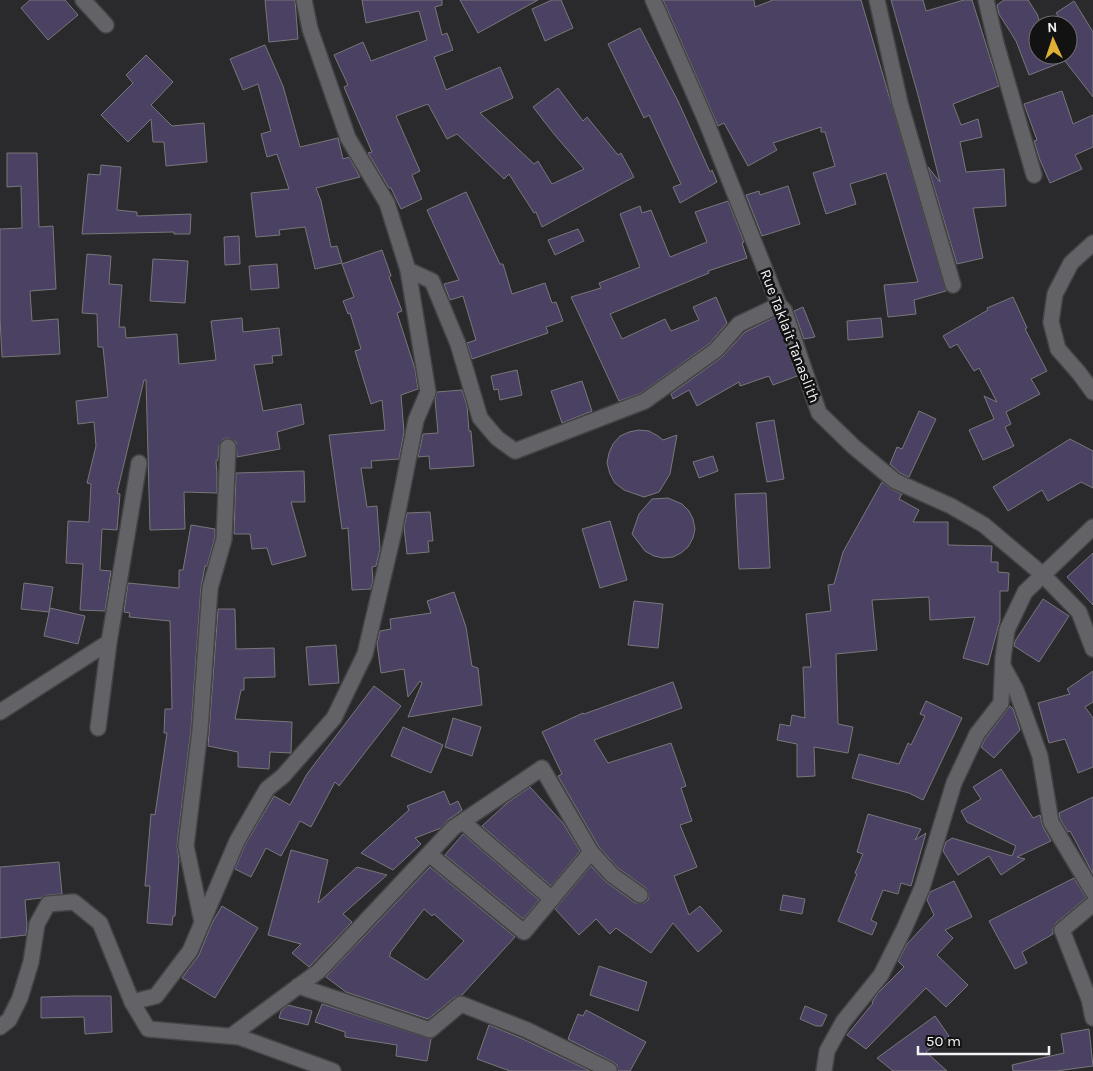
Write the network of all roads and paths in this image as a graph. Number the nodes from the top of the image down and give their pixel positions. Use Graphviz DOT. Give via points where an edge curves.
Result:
graph roads {
  1 [pos="82,0"];
  2 [pos="304,0"];
  3 [pos="653,0"];
  4 [pos="877,0"];
  5 [pos="986,0"];
  6 [pos="106,25"];
  7 [pos="1034,175"];
  8 [pos="1093,243"];
  9 [pos="408,270"];
  10 [pos="953,285"];
  11 [pos="779,305"];
  12 [pos="1093,392"];
  13 [pos="228,447"];
  14 [pos="139,463"];
  15 [pos="1093,527"];
  16 [pos="1042,574"];
  17 [pos="109,642"];
  18 [pos="1093,649"];
  19 [pos="1003,666"];
  20 [pos="0,712"];
  21 [pos="98,728"];
  22 [pos="462,822"];
  23 [pos="591,852"];
  24 [pos="429,854"];
  25 [pos="1093,892"];
  26 [pos="640,895"];
  27 [pos="552,899"];
  28 [pos="1093,904"];
  29 [pos="202,922"];
  30 [pos="298,986"];
  31 [pos="132,1002"];
  32 [pos="1093,1018"];
  33 [pos="0,1028"];
  34 [pos="231,1036"];
  35 [pos="333,1071"];
  36 [pos="608,1071"];
  37 [pos="824,1071"];
  1 -- 6 [label="street"];
  2 -- 9 [label="street" via="310,29 348,138 387,203"];
  3 -- 11 [label="street, Rue Taklait Tanaslith" via="706,121"];
  4 -- 10 [label="street" via="900,102"];
  5 -- 7 [label="street"];
  8 -- 12 [label="street" via="1071,263 1055,294 1051,322 1058,349"];
  9 -- 11 [label="street" via="432,281 458,344 480,418 497,438 514,451 645,401 716,350 740,324"];
  9 -- 29 [label="street" via="428,392 416,420 365,654 334,718 284,776 268,789 237,841"];
  11 -- 16 [label="street, Rue Taklait Tanaslith" via="784,310 819,414 895,481 952,506 984,525"];
  13 -- 29 [label="street" via="224,539 210,588 200,730 186,846"];
  14 -- 17 [label="street"];
  15 -- 16 [label="street"];
  16 -- 18 [label="street, Rue Taklait Tanaslith" via="1079,612"];
  16 -- 19 [label="street" via="1025,592 1007,630"];
  17 -- 20 [label="street"];
  17 -- 21 [label="street"];
  19 -- 25 [label="street" via="1016,690 1040,756 1051,822"];
  19 -- 37 [label="street" via="1001,703 977,734 954,783 918,896 881,975 844,1022 827,1051"];
  22 -- 23 [label="street" via="542,768"];
  22 -- 24 [label="street"];
  22 -- 27 [label="street"];
  23 -- 26 [label="street" via="612,875"];
  23 -- 27 [label="street"];
  24 -- 27 [label="street" via="524,932"];
  24 -- 30 [label="street" via="319,971"];
  28 -- 32 [label="street" via="1062,930 1089,999"];
  29 -- 31 [label="street" via="190,951 156,996"];
  30 -- 34 [label="street"];
  30 -- 36 [label="street" via="430,1030 461,1004 527,1030"];
  31 -- 33 [label="street" via="100,923 74,902 48,904 37,924 31,962 20,998 9,1020"];
  31 -- 34 [label="street" via="148,1029"];
  34 -- 35 [label="street"];
}
